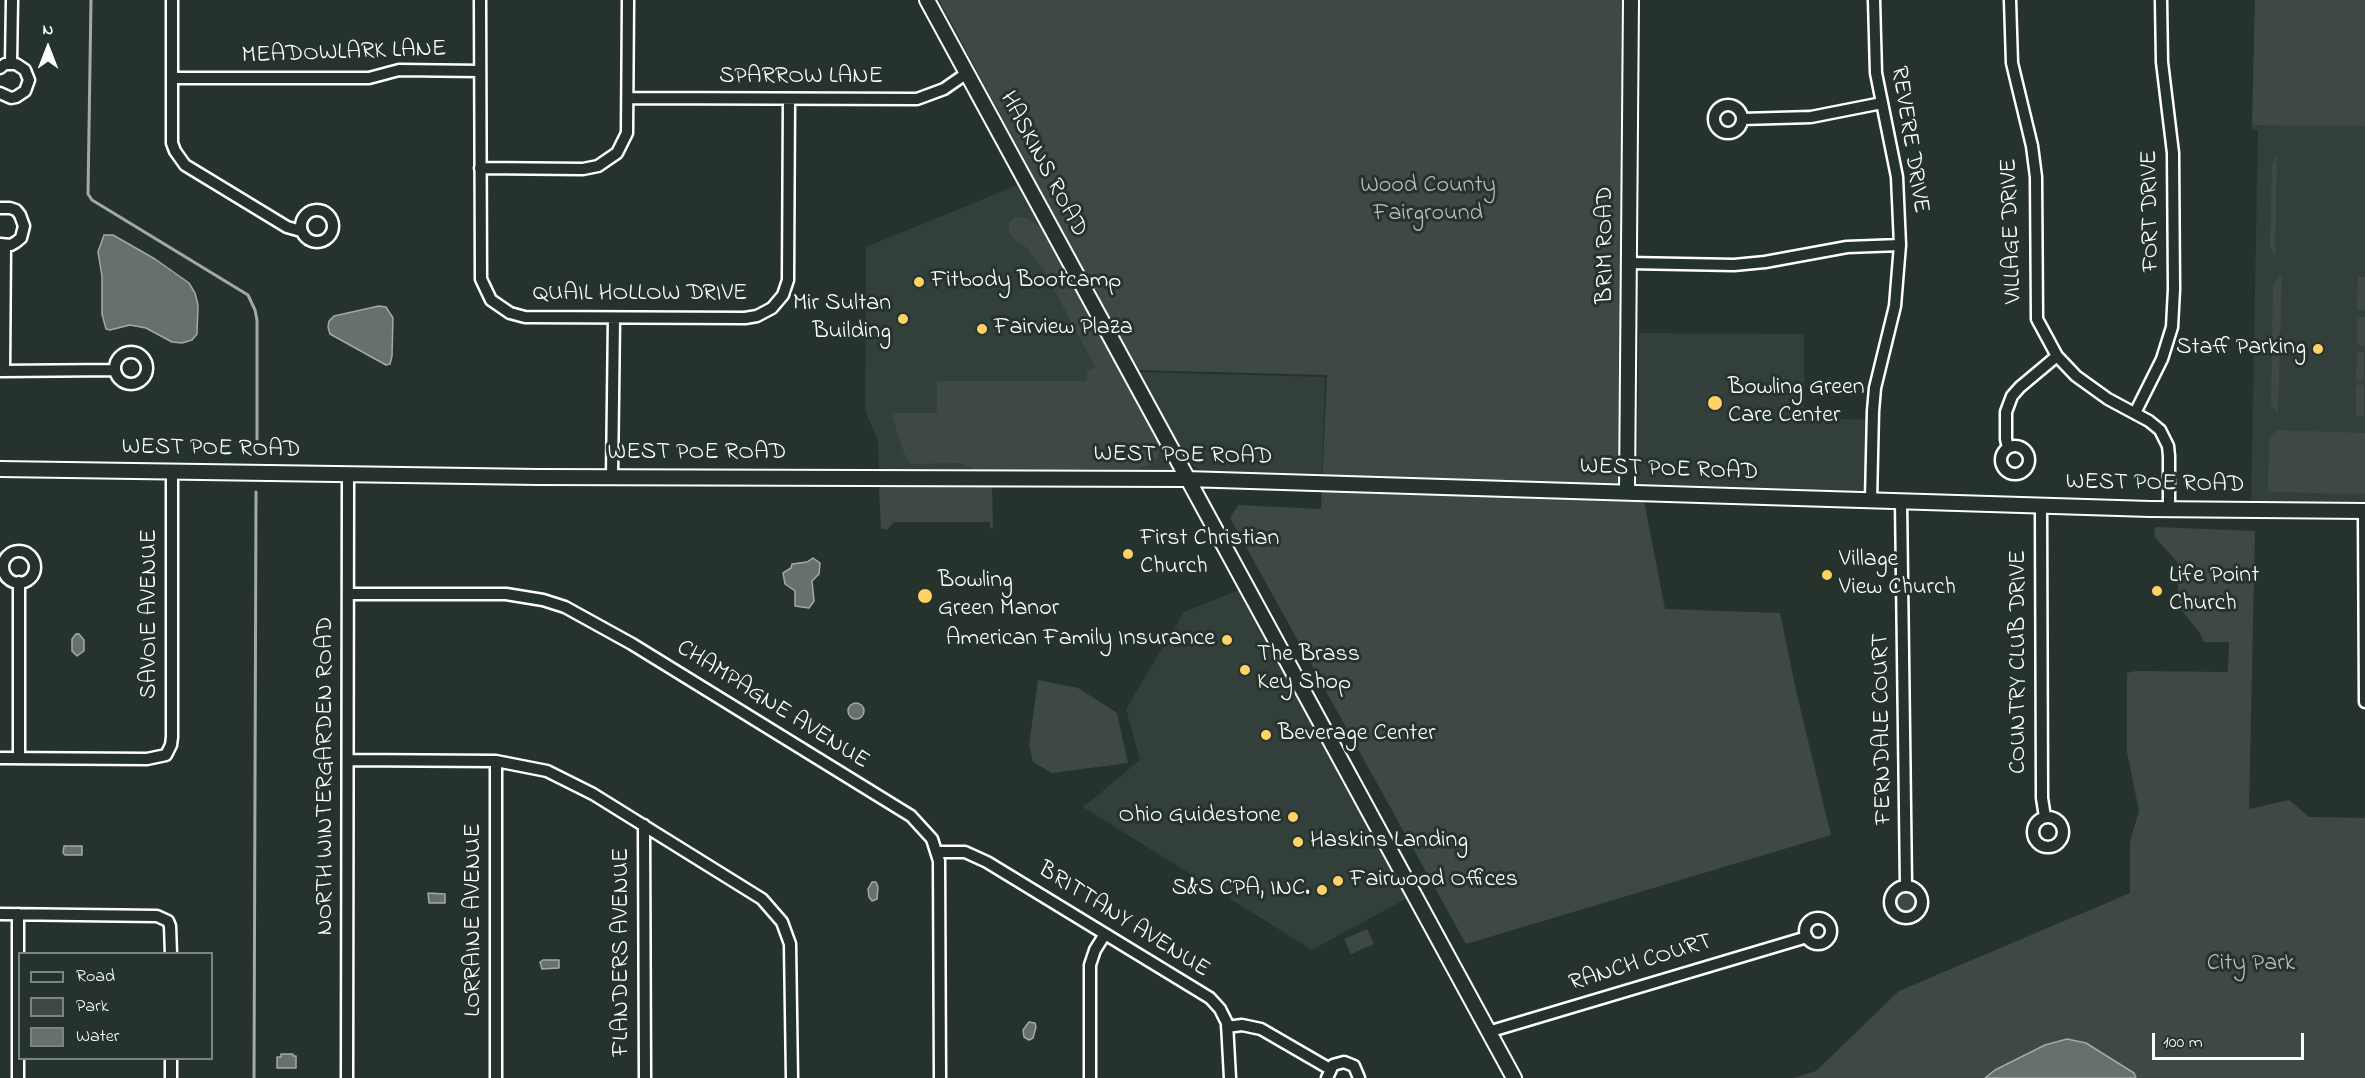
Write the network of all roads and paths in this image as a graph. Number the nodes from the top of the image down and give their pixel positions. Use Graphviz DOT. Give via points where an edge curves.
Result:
graph roads {
  1 [pos="12,0"];
  2 [pos="172,0"];
  3 [pos="480,0"];
  4 [pos="628,0"];
  5 [pos="927,0"];
  6 [pos="1631,0"];
  7 [pos="1874,0"];
  8 [pos="2010,0"];
  9 [pos="2161,0"];
  10 [pos="11,63"];
  11 [pos="0,68"];
  12 [pos="480,71"];
  13 [pos="967,74"];
  14 [pos="172,78"];
  15 [pos="0,93"];
  16 [pos="628,98"];
  17 [pos="789,99"];
  18 [pos="1882,104"];
  19 [pos="1742,119"];
  20 [pos="480,168"];
  21 [pos="0,208"];
  22 [pos="301,231"];
  23 [pos="2,245"];
  24 [pos="1900,245"];
  25 [pos="1629,263"];
  26 [pos="614,318"];
  27 [pos="2057,356"];
  28 [pos="115,370"];
  29 [pos="2,371"];
  30 [pos="2135,413"];
  31 [pos="2008,448"];
  32 [pos="0,469"];
  33 [pos="172,472"];
  34 [pos="348,474"];
  35 [pos="612,477"];
  36 [pos="1186,479"];
  37 [pos="1627,491"];
  38 [pos="1871,500"];
  39 [pos="1901,501"];
  40 [pos="2041,506"];
  41 [pos="2169,509"];
  42 [pos="2364,511"];
  43 [pos="19,582"];
  44 [pos="348,594"];
  45 [pos="2365,702"];
  46 [pos="0,758"];
  47 [pos="19,758"];
  48 [pos="348,760"];
  49 [pos="496,761"];
  50 [pos="2045,817"];
  51 [pos="644,825"];
  52 [pos="937,852"];
  53 [pos="1906,885"];
  54 [pos="0,914"];
  55 [pos="18,914"];
  56 [pos="1105,934"];
  57 [pos="1807,937"];
  58 [pos="171,952"];
  59 [pos="1227,1027"];
  60 [pos="1488,1032"];
  61 [pos="171,1060"];
  62 [pos="1328,1074"];
  63 [pos="18,1078"];
  64 [pos="171,1078"];
  65 [pos="347,1078"];
  66 [pos="496,1078"];
  67 [pos="645,1078"];
  68 [pos="792,1078"];
  69 [pos="940,1078"];
  70 [pos="1090,1078"];
  71 [pos="1230,1078"];
  72 [pos="1359,1078"];
  73 [pos="1514,1078"];
  1 -- 10 [label="street"];
  2 -- 14 [label="street"];
  3 -- 12 [label="street, QUAIL HOLLOW DRIVE"];
  4 -- 16 [label="street"];
  5 -- 13 [label="main road, HASKINS ROAD"];
  6 -- 25 [label="main road, BRIM ROAD"];
  7 -- 18 [label="street, REVERE DRIVE" via="1874,50"];
  8 -- 27 [label="street, VILLAGE DRIVE" via="2012,63 2036,177 2036,308 2040,326"];
  9 -- 30 [label="street, FORT DRIVE" via="2162,63 2173,153 2172,318 2165,351"];
  10 -- 11 [label="street"];
  10 -- 15 [label="street" via="25,70 28,86 16,97"];
  12 -- 14 [label="street, MEADOWLARK LANE" via="399,70 369,78"];
  12 -- 20 [label="street, QUAIL HOLLOW DRIVE"];
  13 -- 17 [label="street, SPARROW LANE" via="944,89 917,99"];
  13 -- 36 [label="main road, HASKINS ROAD"];
  14 -- 22 [label="street" via="172,143 184,165 287,227"];
  16 -- 17 [label="street, SPARROW LANE"];
  16 -- 20 [label="street" via="625,140 617,153 598,166"];
  17 -- 26 [label="street, QUAIL HOLLOW DRIVE" via="790,259 788,280 778,302 765,312 745,318"];
  18 -- 19 [label="street" via="1811,117"];
  18 -- 24 [label="street, REVERE DRIVE" via="1897,177"];
  20 -- 26 [label="street, QUAIL HOLLOW DRIVE" via="481,279 491,300 518,316"];
  21 -- 23 [label="street" via="16,210 24,226 21,238"];
  23 -- 29 [label="street"];
  24 -- 25 [label="street" via="1847,247 1734,265"];
  24 -- 38 [label="street, REVERE DRIVE" via="1895,306 1874,399"];
  25 -- 37 [label="main road, BRIM ROAD"];
  26 -- 35 [label="street"];
  27 -- 30 [label="street, VILLAGE DRIVE" via="2088,386"];
  27 -- 31 [label="street" via="2012,396 2006,412"];
  28 -- 29 [label="street"];
  30 -- 41 [label="street, VILLAGE DRIVE" via="2160,430 2168,446"];
  32 -- 33 [label="main road, WEST POE ROAD"];
  33 -- 34 [label="main road, WEST POE ROAD"];
  33 -- 47 [label="street, SAVOIE AVENUE" via="172,737 166,755 147,759"];
  34 -- 35 [label="main road, WEST POE ROAD"];
  34 -- 44 [label="street, NORTH WINTERGARDEN ROAD"];
  35 -- 36 [label="main road, WEST POE ROAD"];
  36 -- 37 [label="main road, WEST POE ROAD"];
  36 -- 60 [label="main road, HASKINS ROAD"];
  37 -- 38 [label="main road, WEST POE ROAD"];
  38 -- 39 [label="main road, WEST POE ROAD"];
  39 -- 40 [label="main road, WEST POE ROAD"];
  39 -- 53 [label="street, FERNDALE COURT"];
  40 -- 41 [label="main road, WEST POE ROAD"];
  40 -- 50 [label="street, COUNTRY CLUB DRIVE"];
  41 -- 42 [label="main road, WEST POE ROAD"];
  42 -- 45 [label="street"];
  43 -- 47 [label="street"];
  44 -- 48 [label="street, NORTH WINTERGARDEN ROAD"];
  44 -- 52 [label="street, CHAMPAGNE AVENUE" via="506,594 565,607 911,816 932,839"];
  46 -- 47 [label="street"];
  48 -- 49 [label="street"];
  48 -- 65 [label="street, NORTH WINTERGARDEN ROAD"];
  49 -- 51 [label="street" via="547,771"];
  49 -- 66 [label="street, LORRAINE AVENUE"];
  51 -- 67 [label="street, FLANDERS AVENUE"];
  51 -- 68 [label="street" via="762,899 782,922 791,960"];
  52 -- 56 [label="street, BRITTANY AVENUE" via="957,850 973,854"];
  52 -- 69 [label="street, CHAMPAGNE AVENUE"];
  54 -- 55 [label="street"];
  55 -- 58 [label="street" via="163,918 170,927"];
  55 -- 63 [label="street"];
  56 -- 59 [label="street, BRITTANY AVENUE" via="1210,998 1220,1009"];
  56 -- 70 [label="street" via="1090,965"];
  57 -- 60 [label="street, RANCH COURT"];
  59 -- 62 [label="street" via="1261,1029"];
  59 -- 71 [label="street, BRITTANY AVENUE"];
  60 -- 73 [label="main road, HASKINS ROAD"];
  61 -- 64 [label="street"];
  62 -- 72 [label="street" via="1338,1063 1349,1063 1358,1071"];
}
